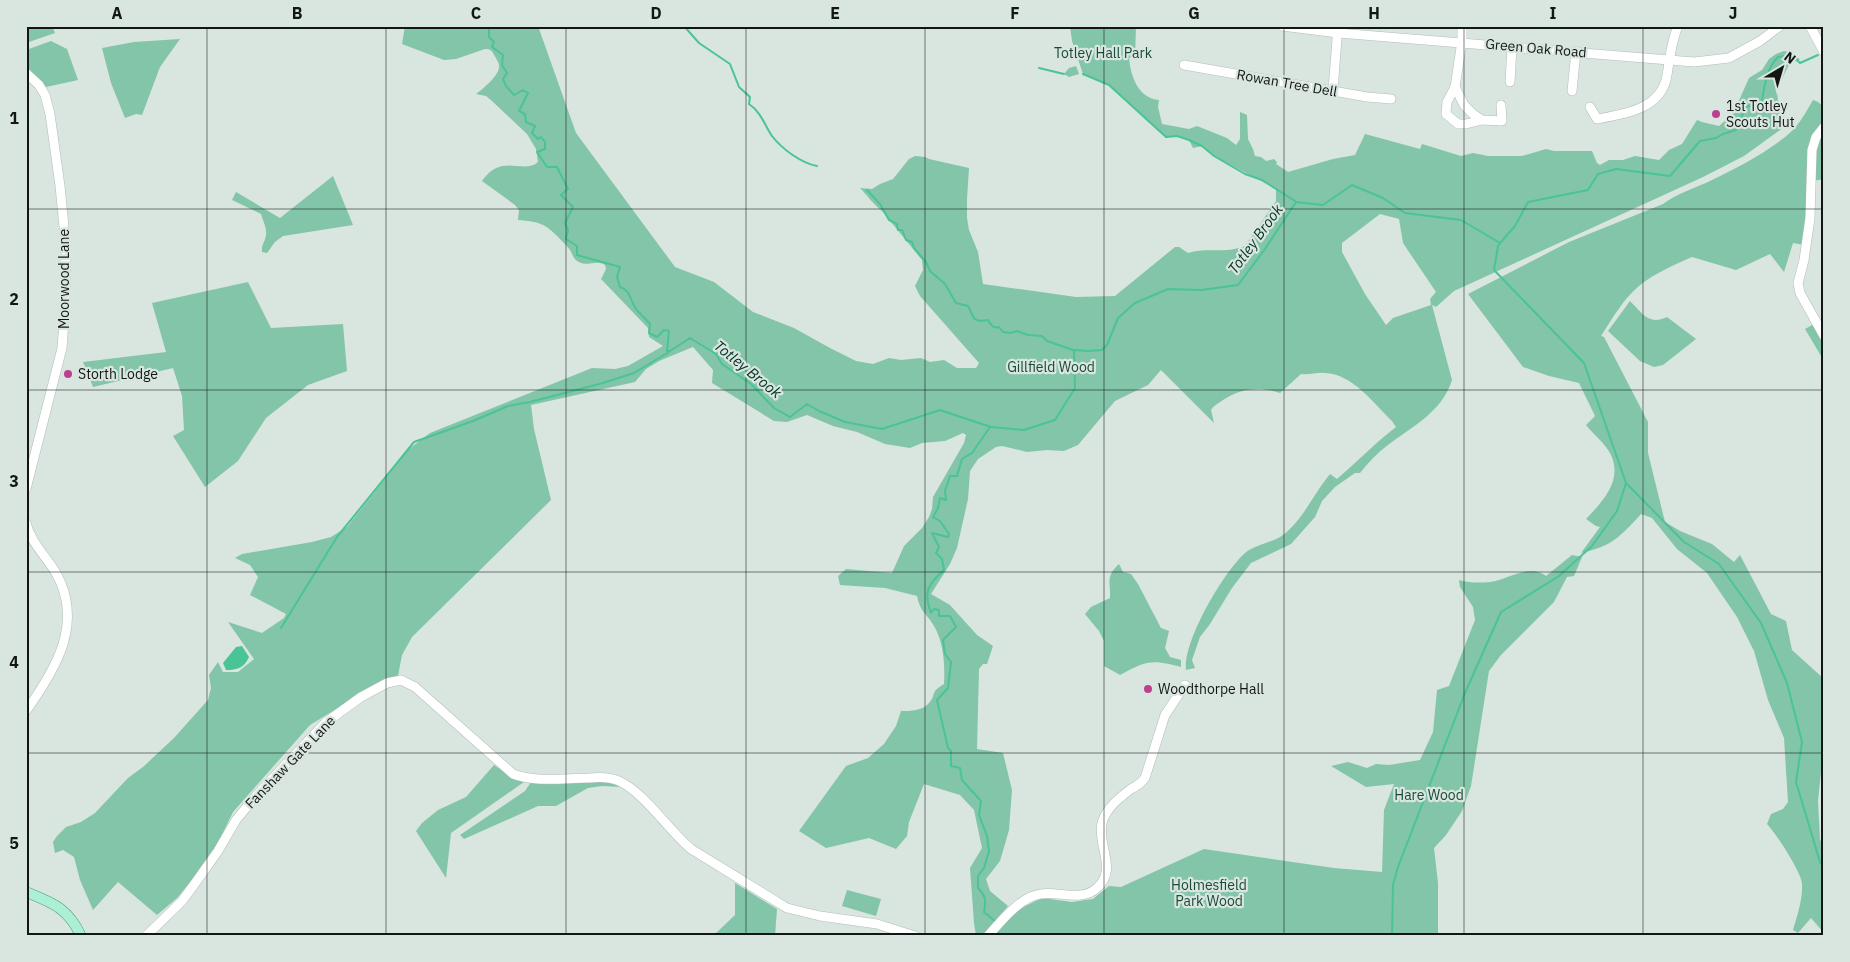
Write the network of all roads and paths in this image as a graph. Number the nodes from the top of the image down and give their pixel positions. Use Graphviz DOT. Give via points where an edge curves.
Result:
graph roads {
  1 [pos="1282,26"];
  2 [pos="1462,26"];
  3 [pos="1678,26"];
  4 [pos="1780,26"];
  5 [pos="1810,26"];
  6 [pos="1338,29"];
  7 [pos="1462,42"];
  8 [pos="1512,46"];
  9 [pos="1822,48"];
  10 [pos="1576,51"];
  11 [pos="1668,59"];
  12 [pos="1184,65"];
  13 [pos="26,73"];
  14 [pos="1510,82"];
  15 [pos="1454,87"];
  16 [pos="1333,90"];
  17 [pos="1572,90"];
  18 [pos="1391,99"];
  19 [pos="1501,106"];
  20 [pos="1590,108"];
  21 [pos="1482,120"];
  22 [pos="1824,127"];
  23 [pos="1824,336"];
  24 [pos="26,488"];
  25 [pos="26,523"];
  26 [pos="1185,684"];
  27 [pos="26,711"];
  28 [pos="26,892"];
  29 [pos="81,936"];
  30 [pos="146,936"];
  31 [pos="915,936"];
  32 [pos="988,936"];
  1 -- 6 [label="street, Green Oak Road"];
  2 -- 7 [label="street"];
  3 -- 11 [label="street"];
  4 -- 11 [label="street, Green Oak Road" via="1729,58 1694,62"];
  5 -- 9 [label="street"];
  6 -- 7 [label="street, Green Oak Road"];
  6 -- 16 [label="street"];
  7 -- 8 [label="street, Green Oak Road"];
  7 -- 15 [label="street"];
  8 -- 10 [label="street, Green Oak Road"];
  8 -- 14 [label="street"];
  10 -- 11 [label="street, Green Oak Road"];
  10 -- 17 [label="street"];
  11 -- 20 [label="street" via="1667,78 1662,91 1644,107 1597,119"];
  12 -- 16 [label="street, Rowan Tree Dell"];
  13 -- 24 [label="street, Moorwood Lane" via="45,95 50,114 66,247 62,348"];
  15 -- 21 [label="street" via="1466,108"];
  15 -- 21 [label="street" via="1446,114 1458,124"];
  16 -- 18 [label="street, Rowan Tree Dell"];
  19 -- 21 [label="street" via="1502,121"];
  22 -- 23 [label="street" via="1812,150 1810,218 1798,284"];
  25 -- 27 [label="street" via="32,539 61,583 66,598 67,630 58,660"];
  26 -- 32 [label="street" via="1165,715 1146,778 1108,809 1104,816 1101,842 1107,864 1104,879 1096,890 1072,896 1040,894 1013,908"];
  28 -- 29 [label="main road" via="62,909"];
  30 -- 31 [label="street, Fanshaw Gate Lane" via="182,901 248,804 314,733 343,708 387,683 400,680 415,687 513,774 528,778 601,777 619,781 641,798 691,849 787,908 877,924"];
}
